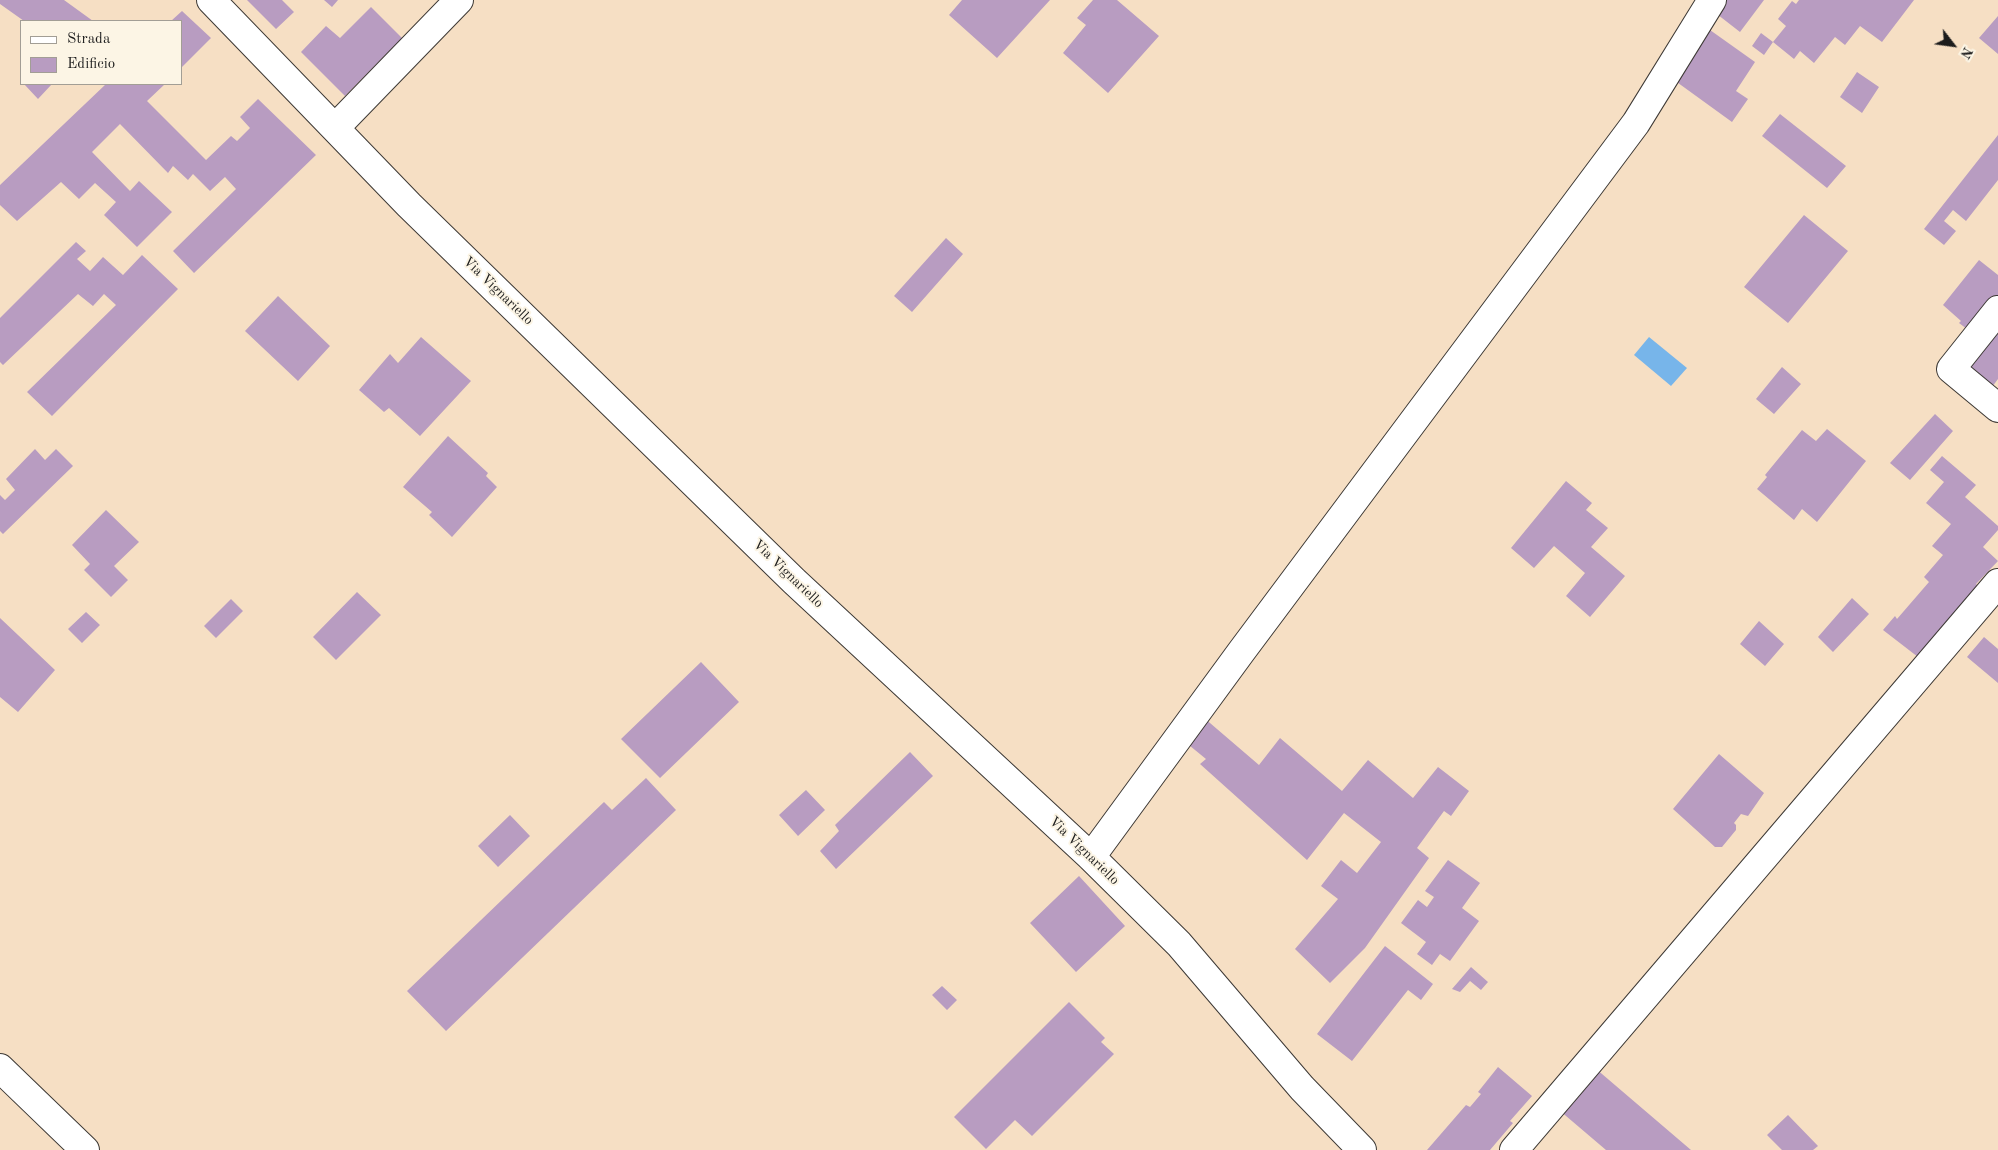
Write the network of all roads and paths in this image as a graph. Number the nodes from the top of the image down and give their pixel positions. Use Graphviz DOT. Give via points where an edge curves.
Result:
graph roads {
  1 [pos="211,0"];
  2 [pos="459,0"];
  3 [pos="1712,0"];
  4 [pos="335,128"];
  5 [pos="1998,310"];
  6 [pos="1998,408"];
  7 [pos="1998,583"];
  8 [pos="1091,857"];
  9 [pos="0,1068"];
  10 [pos="84,1150"];
  11 [pos="1362,1150"];
  12 [pos="1514,1150"];
  1 -- 4 [label="street, Via Vignariello"];
  2 -- 4 [label="street"];
  3 -- 8 [label="street" via="1636,123"];
  4 -- 8 [label="street, Via Vignariello" via="409,205 794,581"];
  5 -- 6 [label="street" via="1951,369"];
  7 -- 12 [label="street"];
  8 -- 11 [label="street, Via Vignariello" via="1179,944 1302,1088"];
  9 -- 10 [label="street"];
}
